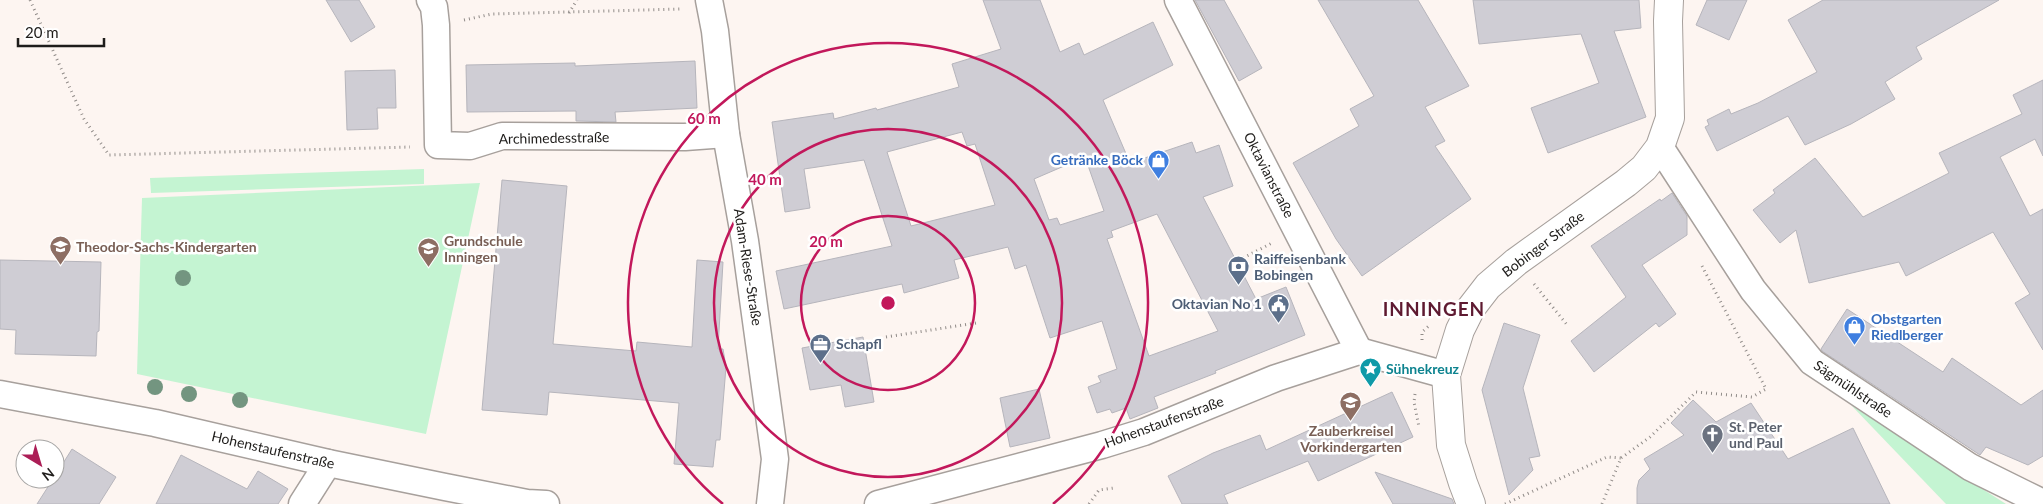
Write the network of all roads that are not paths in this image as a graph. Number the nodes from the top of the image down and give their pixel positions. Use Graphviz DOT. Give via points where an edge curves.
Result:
graph roads {
  1 [pos="430,0"];
  2 [pos="1178,0"];
  3 [pos="1669,0"];
  4 [pos="710,4"];
  5 [pos="726,134"];
  6 [pos="1660,148"];
  7 [pos="1359,350"];
  8 [pos="1446,375"];
  9 [pos="0,394"];
  10 [pos="328,463"];
  11 [pos="2043,503"];
  12 [pos="302,504"];
  13 [pos="546,504"];
  14 [pos="770,504"];
  15 [pos="878,504"];
  16 [pos="1471,504"];
  1 -- 5 [label="street, Archimedesstraße" via="436,25 438,145 470,146 502,136 685,137"];
  2 -- 7 [label="street, Oktavianstraße"];
  3 -- 6 [label="main road, Bobinger Straße" via="1670,118"];
  4 -- 5 [label="street, Adam-Riese-Straße"];
  5 -- 14 [label="street, Adam-Riese-Straße" via="746,241 775,459"];
  6 -- 8 [label="main road, Bobinger Straße" via="1626,183 1488,286 1460,330"];
  6 -- 11 [label="street, Sägmühlstraße" via="1753,290 1812,362 1970,467"];
  7 -- 8 [label="street"];
  7 -- 15 [label="street, Hohenstaufenstraße" via="1276,378 1144,432"];
  8 -- 16 [label="main road, Bobinger Straße" via="1451,445"];
  9 -- 10 [label="street, Hohenstaufenstraße" via="155,424"];
  10 -- 12 [label="street"];
  10 -- 13 [label="street, Hohenstaufenstraße" via="526,503"];
}
